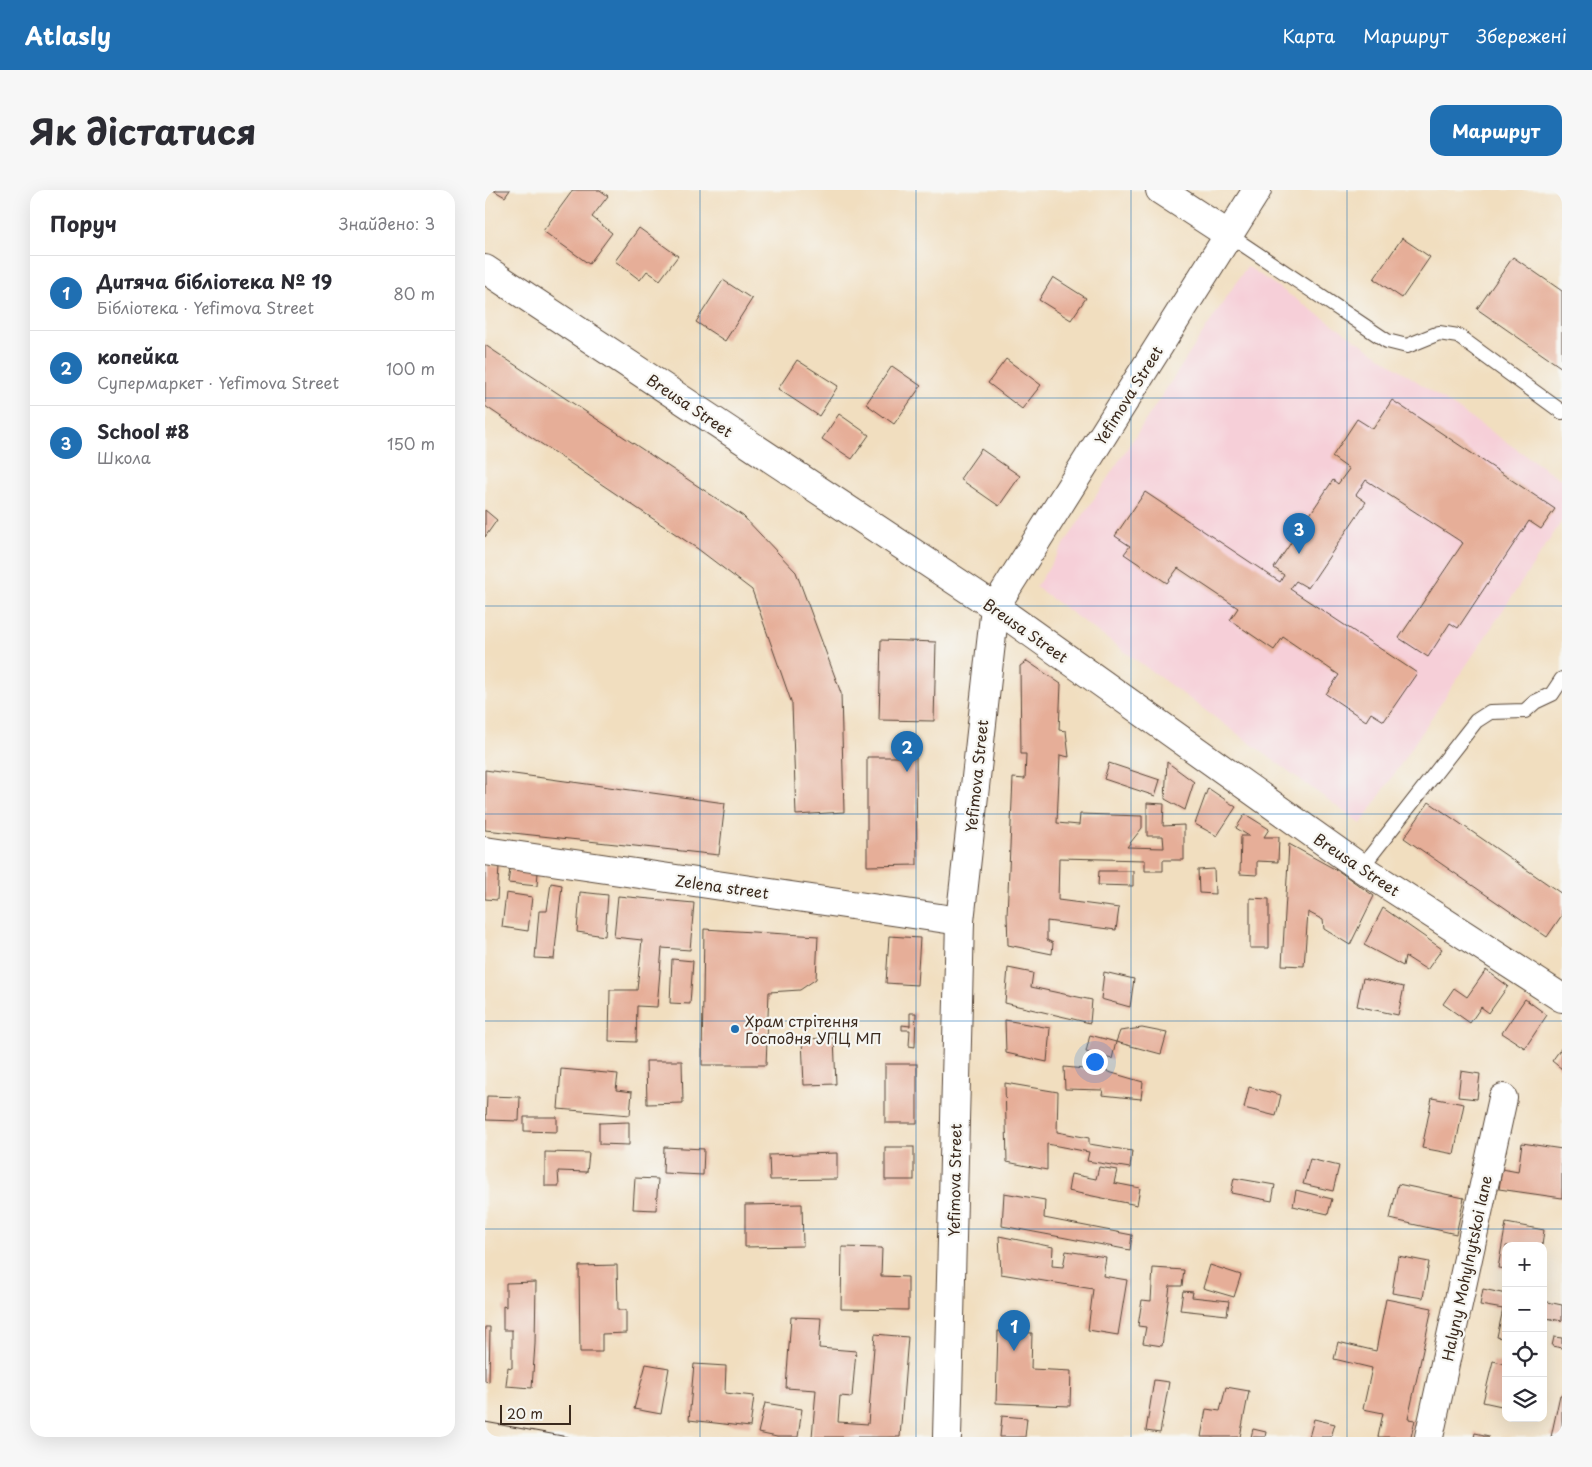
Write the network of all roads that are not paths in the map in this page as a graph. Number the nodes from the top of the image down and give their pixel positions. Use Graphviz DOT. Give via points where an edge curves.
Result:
graph roads {
  1 [pos="1160,190"];
  2 [pos="1257,190"];
  3 [pos="1229,235"];
  4 [pos="485,269"];
  5 [pos="1562,412"];
  6 [pos="995,607"];
  7 [pos="1562,678"];
  8 [pos="485,851"];
  9 [pos="1361,868"];
  10 [pos="960,921"];
  11 [pos="1562,998"];
  12 [pos="1503,1098"];
  13 [pos="947,1437"];
  14 [pos="1429,1437"];
  1 -- 3 [label="street"];
  2 -- 3 [label="street, Yefimova Street"];
  3 -- 5 [label="lane" via="1387,341 1407,346 1439,333 1458,336"];
  3 -- 6 [label="street, Yefimova Street"];
  4 -- 6 [label="street, Breusa Street"];
  6 -- 9 [label="street, Breusa Street"];
  6 -- 10 [label="street, Yefimova Street"];
  7 -- 9 [label="lane" via="1552,694 1525,711 1490,712 1476,721"];
  8 -- 10 [label="street, Zelena street"];
  9 -- 11 [label="street, Breusa Street"];
  10 -- 13 [label="street, Yefimova Street"];
  12 -- 14 [label="street, Halyny Mohylnytskoi lane"];
}
